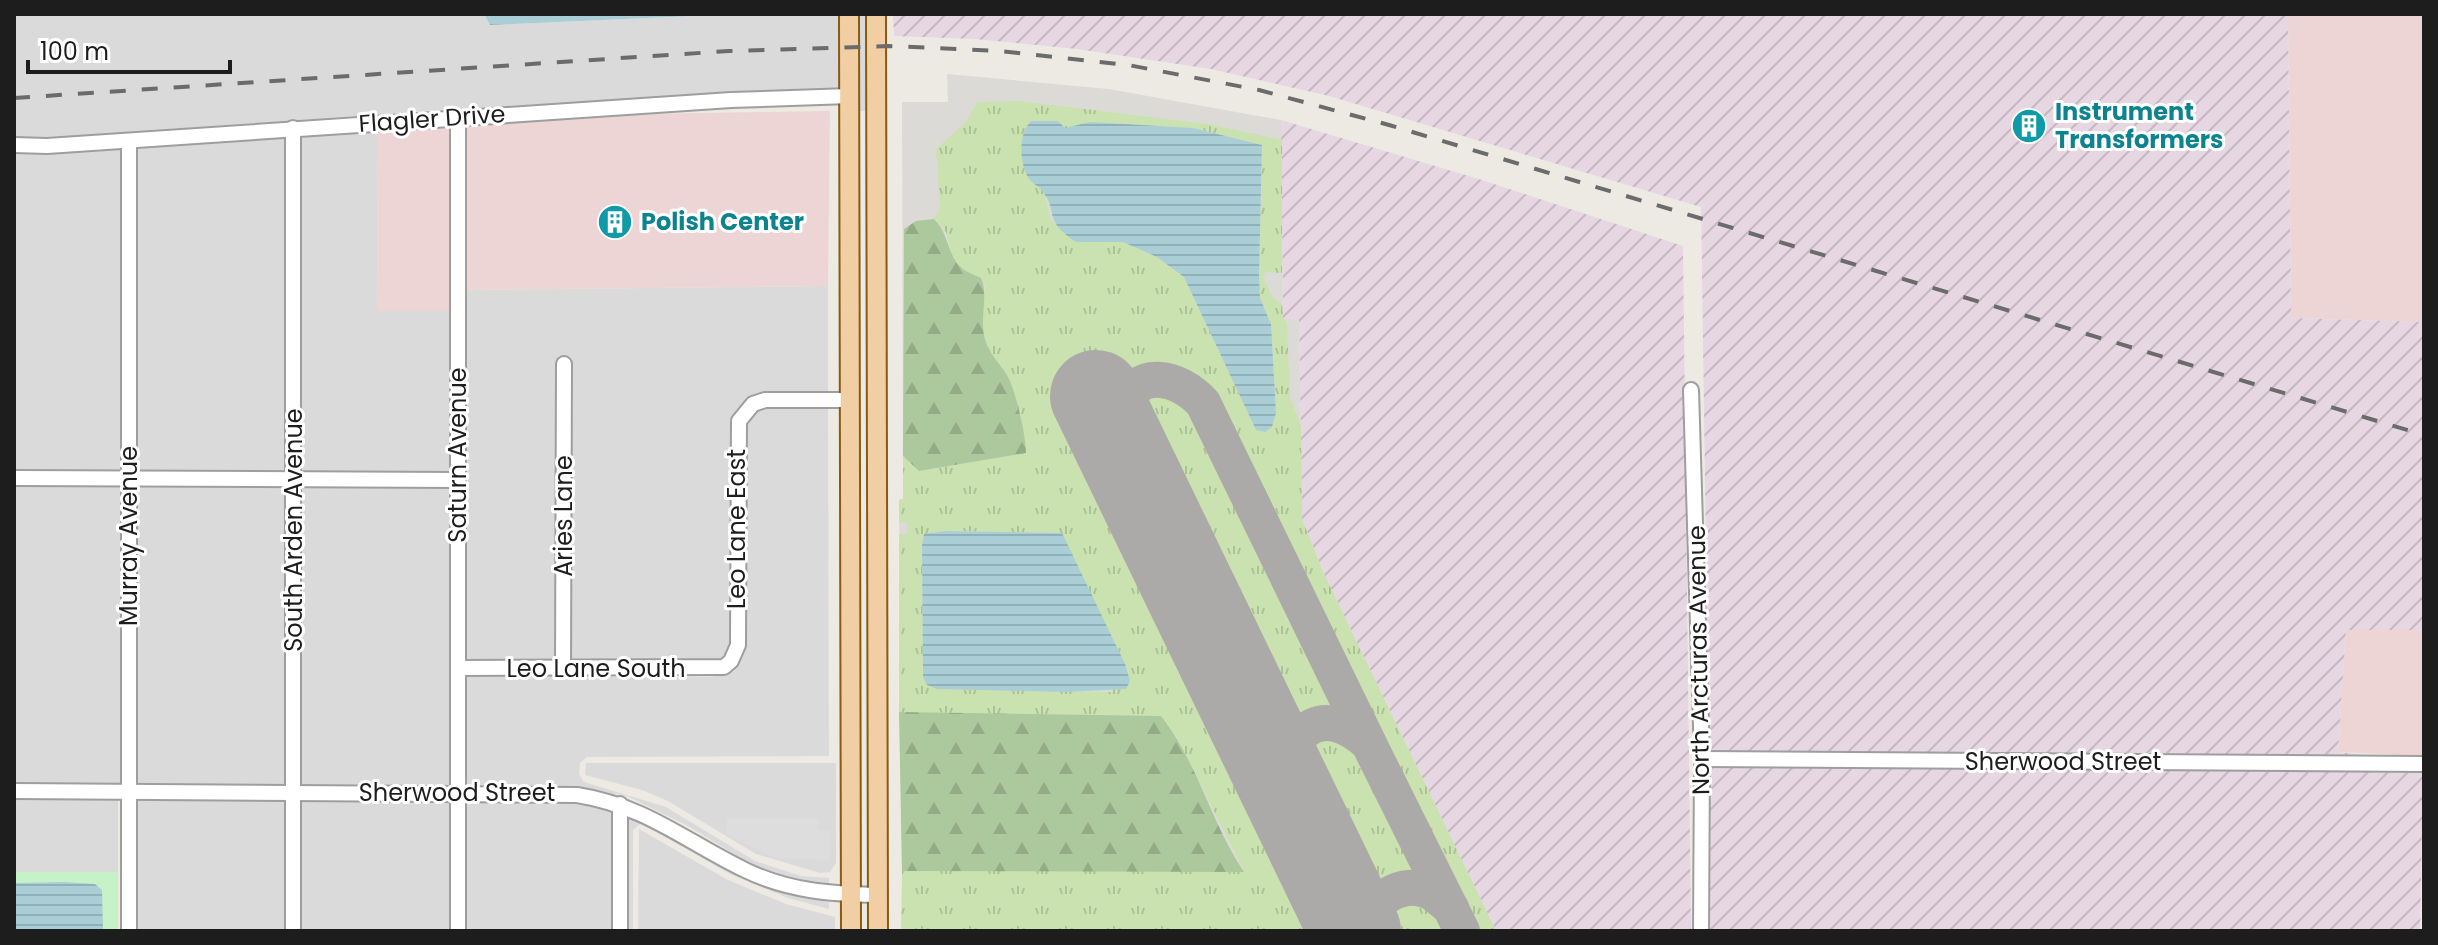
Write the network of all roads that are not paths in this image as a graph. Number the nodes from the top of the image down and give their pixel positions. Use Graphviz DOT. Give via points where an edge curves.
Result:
graph roads {
  1 [pos="849,14"];
  2 [pos="876,14"];
  3 [pos="850,96"];
  4 [pos="458,117"];
  5 [pos="293,128"];
  6 [pos="129,141"];
  7 [pos="14,145"];
  8 [pos="564,364"];
  9 [pos="1691,390"];
  10 [pos="851,400"];
  11 [pos="14,478"];
  12 [pos="129,479"];
  13 [pos="294,480"];
  14 [pos="458,480"];
  15 [pos="731,661"];
  16 [pos="459,668"];
  17 [pos="563,668"];
  18 [pos="1702,759"];
  19 [pos="2424,764"];
  20 [pos="14,791"];
  21 [pos="129,793"];
  22 [pos="293,793"];
  23 [pos="458,793"];
  24 [pos="620,804"];
  25 [pos="851,894"];
  26 [pos="878,895"];
  27 [pos="129,931"];
  28 [pos="293,931"];
  29 [pos="458,931"];
  30 [pos="620,931"];
  31 [pos="851,931"];
  32 [pos="878,931"];
  33 [pos="1701,931"];
  1 -- 3 [label="main road"];
  2 -- 26 [label="main road"];
  3 -- 4 [label="street, Flagler Drive"];
  3 -- 10 [label="main road"];
  4 -- 5 [label="street, Flagler Drive"];
  4 -- 14 [label="street, Saturn Avenue"];
  5 -- 6 [label="street, Flagler Drive"];
  5 -- 13 [label="street, South Arden Avenue"];
  6 -- 7 [label="street, Flagler Drive"];
  6 -- 12 [label="street, Murray Avenue"];
  8 -- 17 [label="street, Aries Lane"];
  9 -- 18 [label="street, North Arcturas Avenue"];
  10 -- 15 [label="street, Leo Lane East" via="765,400 753,404 739,421 738,645"];
  10 -- 25 [label="main road"];
  11 -- 12 [label="street"];
  12 -- 13 [label="street"];
  12 -- 21 [label="street, Murray Avenue"];
  13 -- 14 [label="street"];
  13 -- 22 [label="street, South Arden Avenue"];
  14 -- 16 [label="street, Saturn Avenue"];
  15 -- 17 [label="street, Leo Lane South" via="712,669"];
  16 -- 17 [label="street, Leo Lane South"];
  16 -- 23 [label="street, Saturn Avenue"];
  18 -- 19 [label="street, Sherwood Street"];
  18 -- 33 [label="street, North Arcturas Avenue"];
  20 -- 21 [label="street, Sherwood Street"];
  21 -- 22 [label="street, Sherwood Street"];
  21 -- 27 [label="street, Murray Avenue"];
  22 -- 23 [label="street, Sherwood Street"];
  22 -- 28 [label="street, South Arden Avenue"];
  23 -- 24 [label="street, Sherwood Street" via="566,794"];
  23 -- 29 [label="street, Saturn Avenue"];
  24 -- 25 [label="street, Sherwood Street" via="778,883"];
  24 -- 30 [label="street"];
  25 -- 26 [label="street, Sherwood Street"];
  25 -- 31 [label="main road"];
  26 -- 32 [label="main road"];
}
